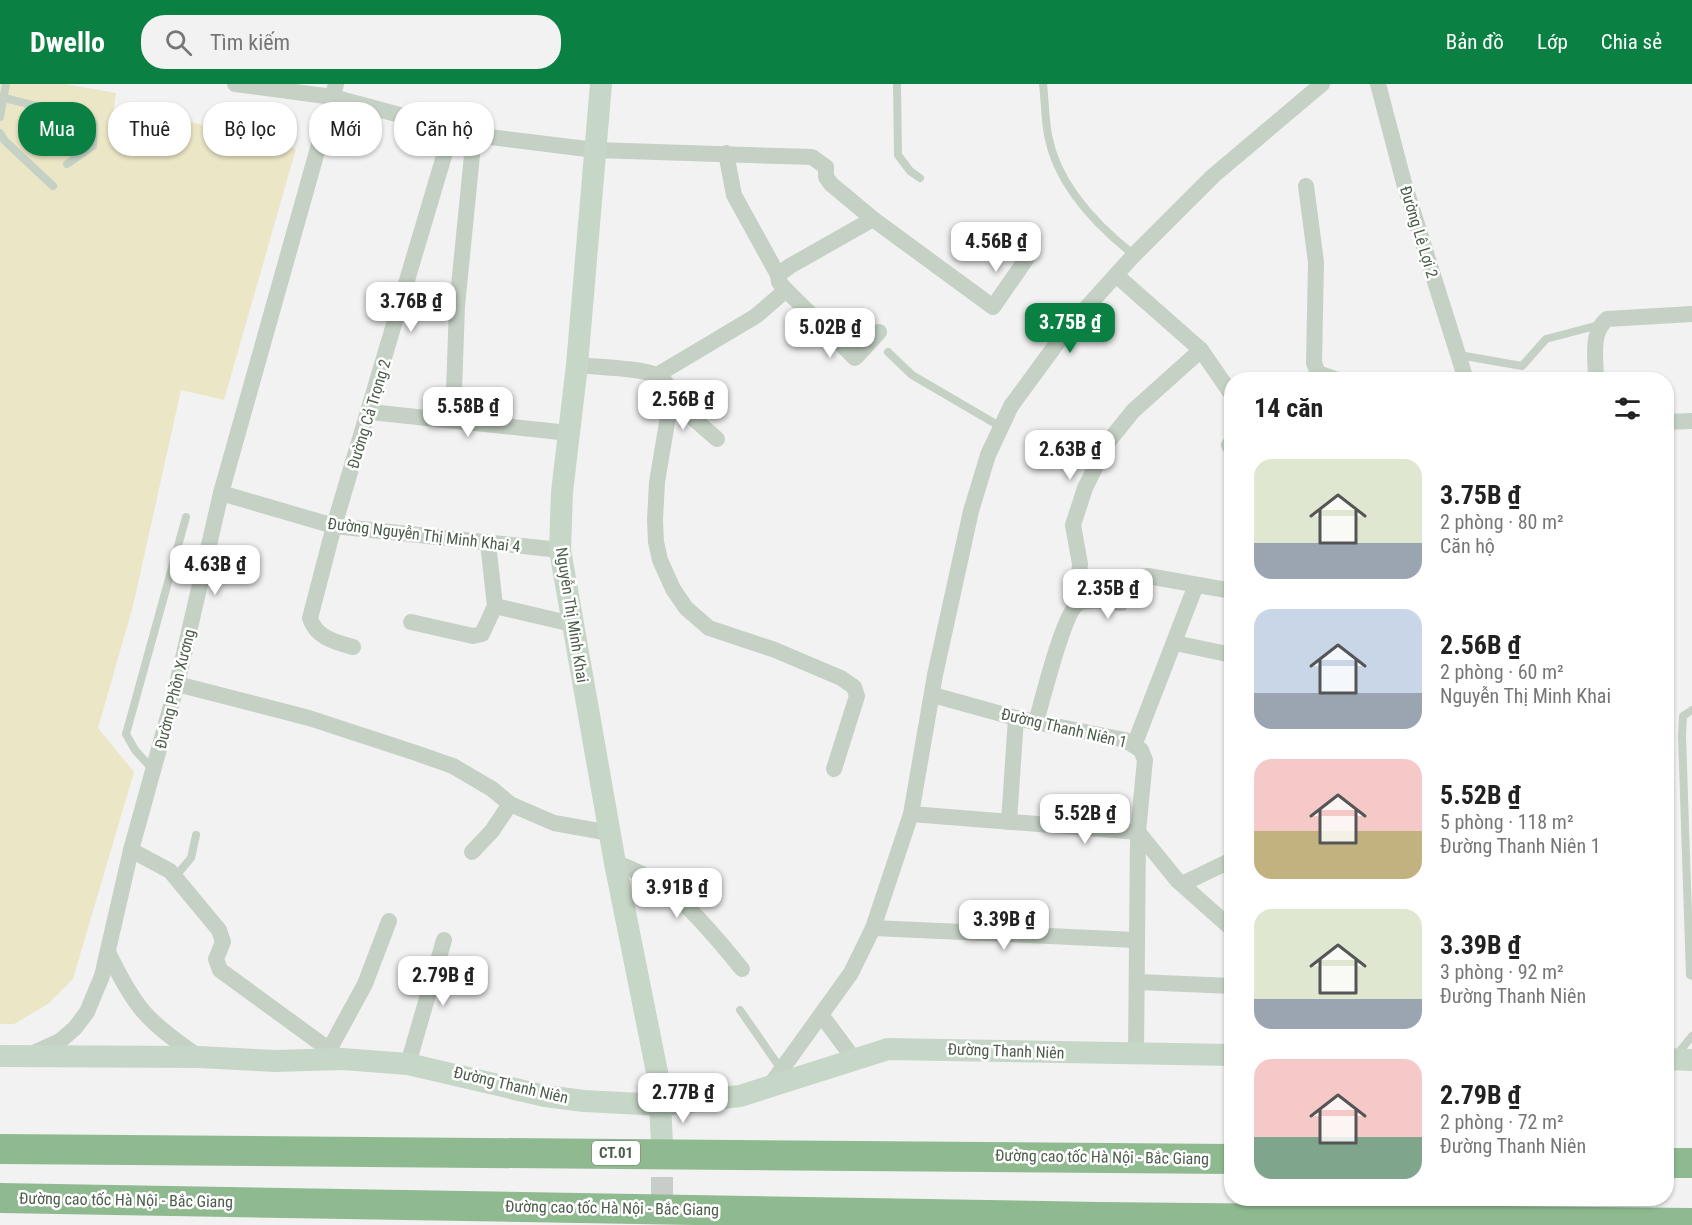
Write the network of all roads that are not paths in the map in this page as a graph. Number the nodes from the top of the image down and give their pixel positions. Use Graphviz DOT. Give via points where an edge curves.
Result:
graph roads {
  1 [pos="6,84"];
  2 [pos="235,84"];
  3 [pos="601,84"];
  4 [pos="897,84"];
  5 [pos="1043,84"];
  6 [pos="1322,84"];
  7 [pos="1378,84"];
  8 [pos="335,90"];
  9 [pos="2,98"];
  10 [pos="394,110"];
  11 [pos="0,117"];
  12 [pos="0,133"];
  13 [pos="494,137"];
  14 [pos="595,150"];
  15 [pos="726,153"];
  16 [pos="445,156"];
  17 [pos="472,156"];
  18 [pos="67,164"];
  19 [pos="920,178"];
  20 [pos="52,186"];
  21 [pos="1306,186"];
  22 [pos="873,219"];
  23 [pos="1134,255"];
  24 [pos="1027,258"];
  25 [pos="1116,274"];
  26 [pos="778,275"];
  27 [pos="786,290"];
  28 [pos="403,299"];
  29 [pos="457,306"];
  30 [pos="1692,315"];
  31 [pos="1600,325"];
  32 [pos="879,332"];
  33 [pos="1200,350"];
  34 [pos="888,352"];
  35 [pos="1458,355"];
  36 [pos="577,365"];
  37 [pos="1318,372"];
  38 [pos="1463,372"];
  39 [pos="1596,372"];
  40 [pos="657,375"];
  41 [pos="1224,384"];
  42 [pos="671,399"];
  43 [pos="370,412"];
  44 [pos="453,419"];
  45 [pos="1692,421"];
  46 [pos="1674,422"];
  47 [pos="1001,427"];
  48 [pos="569,433"];
  49 [pos="717,439"];
  50 [pos="221,493"];
  51 [pos="186,517"];
  52 [pos="334,526"];
  53 [pos="488,543"];
  54 [pos="560,550"];
  55 [pos="1196,585"];
  56 [pos="1224,590"];
  57 [pos="1076,604"];
  58 [pos="495,606"];
  59 [pos="411,622"];
  60 [pos="572,624"];
  61 [pos="1175,643"];
  62 [pos="354,647"];
  63 [pos="1224,653"];
  64 [pos="177,684"];
  65 [pos="933,695"];
  66 [pos="1692,711"];
  67 [pos="1016,718"];
  68 [pos="1036,722"];
  69 [pos="1135,743"];
  70 [pos="834,769"];
  71 [pos="154,771"];
  72 [pos="510,804"];
  73 [pos="1688,806"];
  74 [pos="911,814"];
  75 [pos="1009,822"];
  76 [pos="1138,832"];
  77 [pos="610,833"];
  78 [pos="196,835"];
  79 [pos="131,850"];
  80 [pos="472,852"];
  81 [pos="615,863"];
  82 [pos="1224,864"];
  83 [pos="1689,867"];
  84 [pos="175,877"];
  85 [pos="1182,884"];
  86 [pos="389,921"];
  87 [pos="1224,922"];
  88 [pos="873,928"];
  89 [pos="444,940"];
  90 [pos="1136,940"];
  91 [pos="108,952"];
  92 [pos="742,969"];
  93 [pos="1692,976"];
  94 [pos="1138,981"];
  95 [pos="1224,986"];
  96 [pos="740,1010"];
  97 [pos="822,1016"];
  98 [pos="1692,1036"];
  99 [pos="336,1054"];
  100 [pos="1136,1055"];
  101 [pos="1224,1055"];
  102 [pos="0,1056"];
  103 [pos="28,1056"];
  104 [pos="199,1057"];
  105 [pos="854,1059"];
  106 [pos="1677,1060"];
  107 [pos="408,1064"];
  108 [pos="775,1078"];
  109 [pos="662,1105"];
  110 [pos="662,1144"];
  111 [pos="0,1149"];
  112 [pos="1224,1159"];
  113 [pos="1674,1163"];
  114 [pos="1692,1163"];
  115 [pos="0,1198"];
  116 [pos="1692,1223"];
  1 -- 9 [label="lane"];
  2 -- 8 [label="street"];
  3 -- 14 [label="street, Nguyễn Thị Minh Khai"];
  4 -- 19 [label="lane" via="898,155"];
  5 -- 23 [label="lane" via="1048,136 1058,169 1102,230"];
  6 -- 23 [label="street" via="1213,176"];
  7 -- 35 [label="street, Đường Lê Lợi 2" via="1404,183"];
  8 -- 10 [label="street"];
  8 -- 50 [label="street, Đường Phồn Xương"];
  9 -- 11 [label="lane"];
  9 -- 18 [label="lane" via="92,120 93,146"];
  12 -- 20 [label="lane"];
  13 -- 14 [label="street"];
  14 -- 15 [label="street"];
  14 -- 36 [label="street, Nguyễn Thị Minh Khai"];
  15 -- 22 [label="street" via="798,155 822,162 831,184"];
  15 -- 26 [label="street" via="734,195"];
  16 -- 28 [label="street, Đường Cả Trọng 2"];
  17 -- 29 [label="street"];
  21 -- 37 [label="street" via="1316,262 1314,363"];
  22 -- 24 [label="street" via="993,307"];
  22 -- 26 [label="street"];
  23 -- 25 [label="street"];
  25 -- 33 [label="street"];
  25 -- 47 [label="street" via="1069,327 1011,406"];
  26 -- 27 [label="street"];
  27 -- 32 [label="street" via="855,358"];
  27 -- 40 [label="street" via="756,316"];
  28 -- 29 [label="lane"];
  28 -- 43 [label="street, Đường Cả Trọng 2"];
  29 -- 44 [label="street"];
  30 -- 31 [label="street" via="1607,319"];
  31 -- 35 [label="lane" via="1546,339 1522,366"];
  31 -- 39 [label="street" via="1596,335"];
  33 -- 41 [label="street"];
  33 -- 57 [label="street" via="1132,411 1108,442 1090,478 1073,525 1080,564"];
  34 -- 47 [label="lane" via="912,375"];
  35 -- 38 [label="street, Đường Lê Lợi 2"];
  36 -- 40 [label="street"];
  36 -- 48 [label="street, Nguyễn Thị Minh Khai"];
  40 -- 42 [label="street" via="670,391"];
  42 -- 49 [label="street"];
  42 -- 70 [label="street" via="657,482 656,542 660,560 686,608 710,628 775,650 854,687 857,696"];
  43 -- 44 [label="street"];
  43 -- 52 [label="street, Đường Cả Trọng 2"];
  44 -- 48 [label="street"];
  45 -- 46 [label="street"];
  47 -- 65 [label="street" via="971,511 934,675"];
  48 -- 54 [label="street, Nguyễn Thị Minh Khai"];
  50 -- 52 [label="street, Đường Nguyễn Thị Minh Khai 4"];
  50 -- 64 [label="street, Đường Phồn Xương"];
  51 -- 71 [label="lane" via="126,734"];
  52 -- 53 [label="street, Đường Nguyễn Thị Minh Khai 4"];
  52 -- 62 [label="street, Đường Cả Trọng 2" via="310,618 321,634"];
  53 -- 54 [label="street, Đường Nguyễn Thị Minh Khai 4"];
  53 -- 58 [label="street"];
  54 -- 60 [label="street, Nguyễn Thị Minh Khai"];
  55 -- 56 [label="street"];
  55 -- 57 [label="street" via="1140,577 1121,603"];
  55 -- 61 [label="street"];
  57 -- 68 [label="street" via="1058,646"];
  58 -- 59 [label="street" via="482,634 473,636"];
  58 -- 60 [label="street"];
  60 -- 77 [label="street, Nguyễn Thị Minh Khai"];
  61 -- 63 [label="street"];
  61 -- 69 [label="street"];
  64 -- 71 [label="street, Đường Phồn Xương"];
  64 -- 72 [label="street" via="309,718 453,766"];
  65 -- 67 [label="street, Đường Thanh Niên 1"];
  65 -- 74 [label="street"];
  66 -- 73 [label="lane" via="1683,716"];
  67 -- 68 [label="street, Đường Thanh Niên 1"];
  67 -- 75 [label="street"];
  68 -- 69 [label="street, Đường Thanh Niên 1"];
  69 -- 76 [label="street, Đường Thanh Niên 1" via="1145,760"];
  71 -- 79 [label="street, Đường Phồn Xương"];
  72 -- 77 [label="street" via="554,823"];
  72 -- 80 [label="street"];
  73 -- 83 [label="lane"];
  74 -- 75 [label="street"];
  74 -- 88 [label="street"];
  75 -- 76 [label="street"];
  76 -- 85 [label="street"];
  76 -- 90 [label="street, Đường Thanh Niên 1"];
  77 -- 81 [label="street, Nguyễn Thị Minh Khai"];
  78 -- 84 [label="lane" via="190,858"];
  79 -- 84 [label="street"];
  79 -- 91 [label="street, Đường Phồn Xương"];
  81 -- 92 [label="street" via="638,870 686,903"];
  81 -- 109 [label="street, Nguyễn Thị Minh Khai"];
  82 -- 85 [label="street"];
  83 -- 93 [label="lane"];
  84 -- 99 [label="street" via="223,936 216,959 220,970"];
  85 -- 87 [label="street"];
  86 -- 99 [label="street"];
  88 -- 90 [label="street"];
  88 -- 97 [label="street" via="851,973"];
  89 -- 107 [label="street"];
  90 -- 94 [label="street, Đường Thanh Niên 1"];
  91 -- 103 [label="street, Đường Phồn Xương" via="87,1012 75,1028 60,1041"];
  91 -- 104 [label="street" via="137,1006 166,1034"];
  94 -- 95 [label="street"];
  94 -- 100 [label="street, Đường Thanh Niên 1"];
  96 -- 108 [label="lane"];
  97 -- 105 [label="street"];
  97 -- 108 [label="street"];
  98 -- 106 [label="lane" via="1681,1047"];
  99 -- 104 [label="street, Đường Thanh Niên" via="275,1061"];
  99 -- 107 [label="street, Đường Thanh Niên"];
  100 -- 101 [label="street, Đường Thanh Niên"];
  100 -- 105 [label="street, Đường Thanh Niên" via="923,1048 888,1049"];
  102 -- 103 [label="street, Đường Thanh Niên"];
  103 -- 104 [label="street, Đường Thanh Niên"];
  105 -- 108 [label="street, Đường Thanh Niên"];
  107 -- 109 [label="street, Đường Thanh Niên" via="546,1096"];
  108 -- 109 [label="street, Đường Thanh Niên" via="740,1096"];
  109 -- 110 [label="street, Nguyễn Thị Minh Khai"];
  111 -- 112 [label="highway, Đường cao tốc Hà Nội - Bắc Giang / CT.01"];
  113 -- 114 [label="highway"];
  115 -- 116 [label="highway, Đường cao tốc Hà Nội - Bắc Giang"];
}
